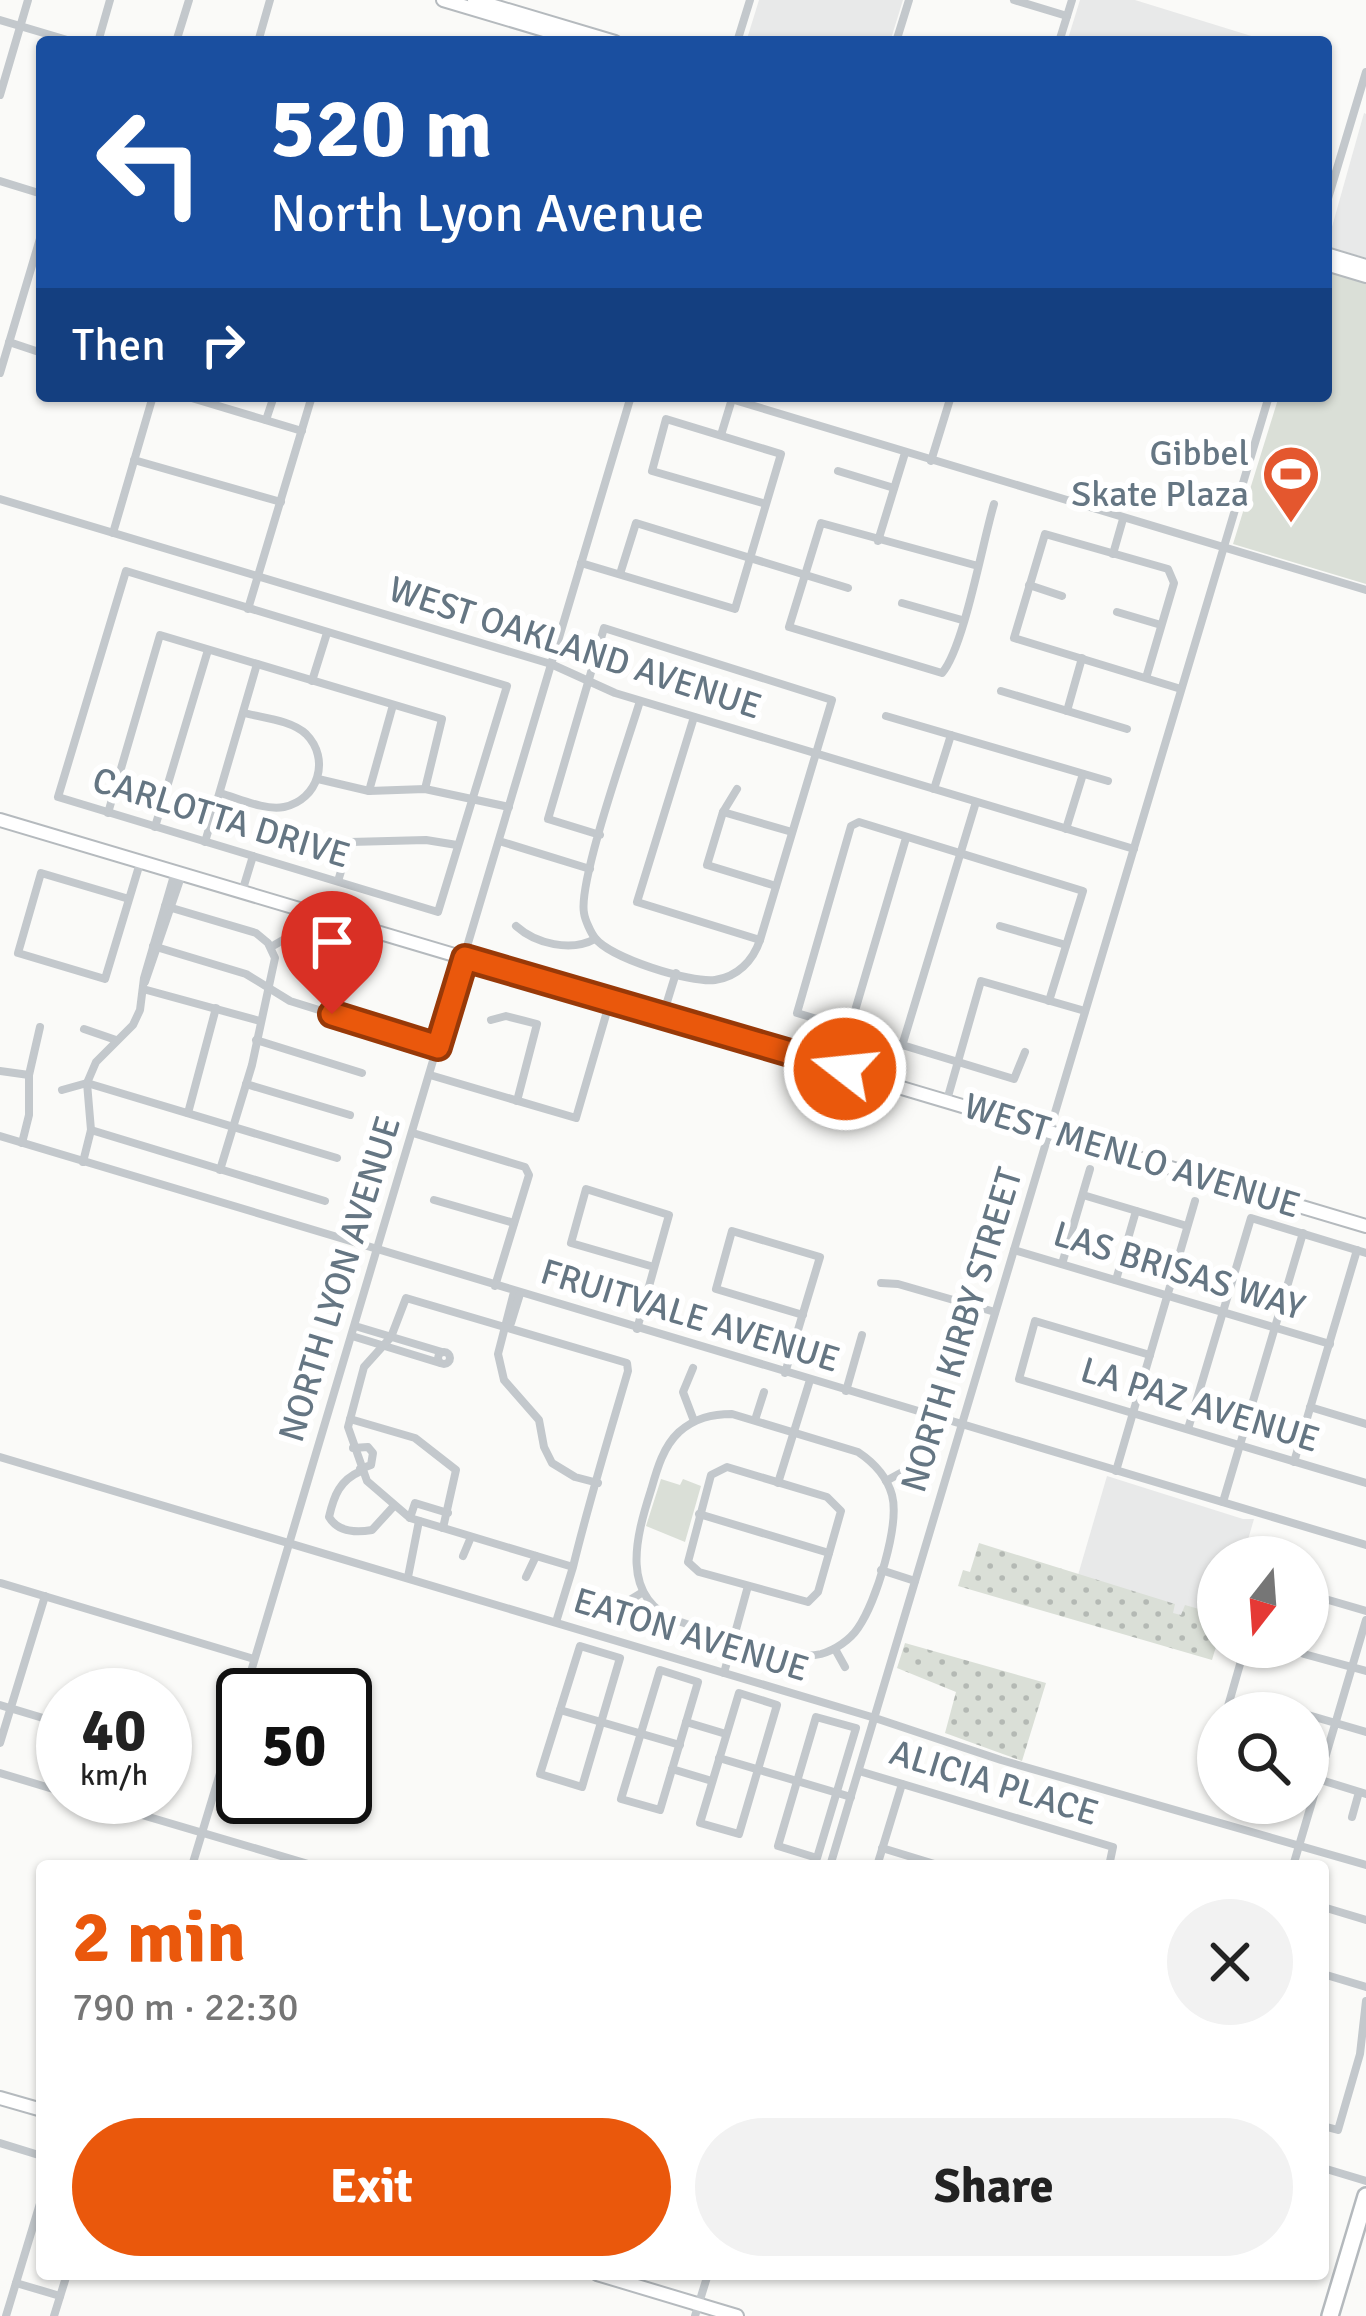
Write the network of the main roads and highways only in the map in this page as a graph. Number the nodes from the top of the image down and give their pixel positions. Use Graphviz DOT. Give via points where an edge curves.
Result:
graph roads {
  1 [pos="443,0"];
  2 [pos="474,0"];
  3 [pos="529,26"];
  4 [pos="563,36"];
  5 [pos="591,36"];
  6 [pos="595,36"];
  7 [pos="1332,256"];
  8 [pos="1332,266"];
  9 [pos="1366,266"];
  10 [pos="1366,276"];
  11 [pos="0,820"];
  12 [pos="1366,1226"];
  13 [pos="0,2098"];
  14 [pos="36,2108"];
  15 [pos="1366,2196"];
  16 [pos="1366,2225"];
  17 [pos="614,2280"];
  18 [pos="697,2310"];
  19 [pos="736,2316"];
  20 [pos="1334,2316"];
  1 -- 3 [label="main road"];
  2 -- 6 [label="main road"];
  3 -- 4 [label="main road"];
  3 -- 5 [label="main road"];
  7 -- 9 [label="main road"];
  8 -- 10 [label="main road"];
  11 -- 12 [label="main road, WEST MENLO AVENUE"];
  13 -- 14 [label="main road"];
  15 -- 20 [label="highway"];
  16 -- 20 [label="highway"];
  17 -- 18 [label="main road"];
  18 -- 19 [label="main road"];
}
